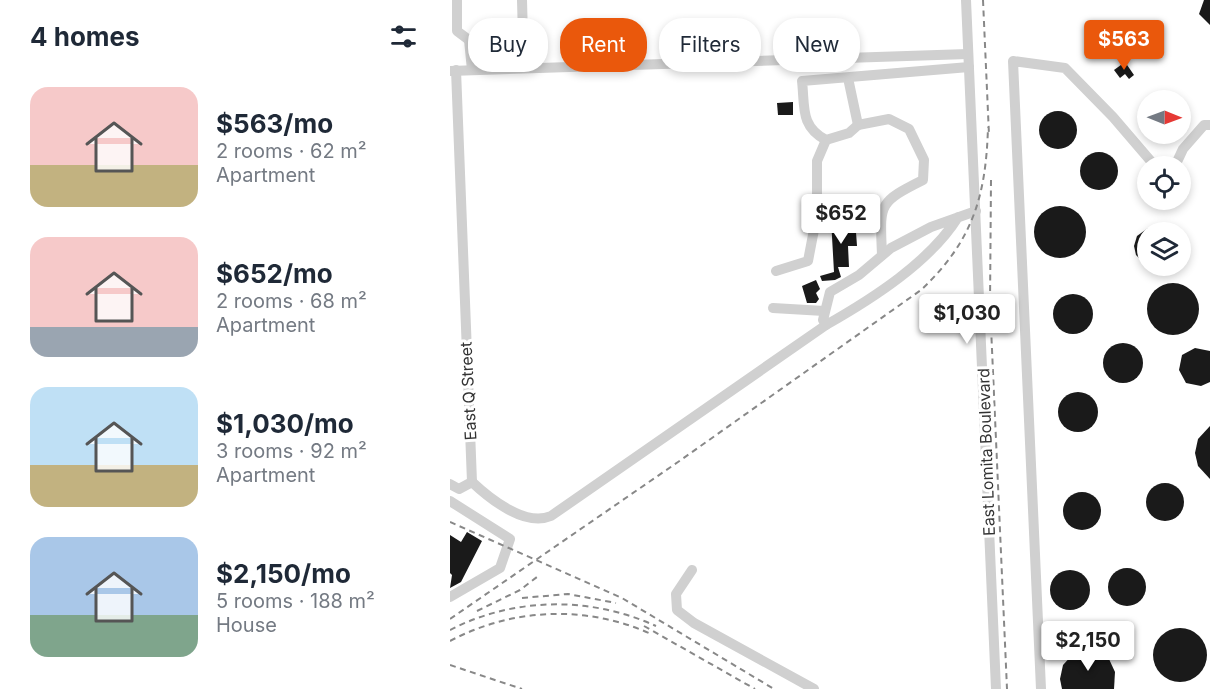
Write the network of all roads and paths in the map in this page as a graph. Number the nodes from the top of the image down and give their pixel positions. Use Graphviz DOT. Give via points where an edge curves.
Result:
graph roads {
  1 [pos="458,0"];
  2 [pos="522,0"];
  3 [pos="966,0"];
  4 [pos="522,18"];
  5 [pos="468,39"];
  6 [pos="968,54"];
  7 [pos="969,67"];
  8 [pos="548,68"];
  9 [pos="468,70"];
  10 [pos="453,71"];
  11 [pos="849,78"];
  12 [pos="858,125"];
  13 [pos="1210,125"];
  14 [pos="454,134"];
  15 [pos="826,140"];
  16 [pos="1146,156"];
  17 [pos="1180,156"];
  18 [pos="976,211"];
  19 [pos="958,217"];
  20 [pos="882,255"];
  21 [pos="456,257"];
  22 [pos="776,271"];
  23 [pos="773,308"];
  24 [pos="824,311"];
  25 [pos="826,325"];
  26 [pos="472,482"];
  27 [pos="454,487"];
  28 [pos="450,501"];
  29 [pos="692,570"];
  30 [pos="450,597"];
  31 [pos="814,689"];
  32 [pos="996,689"];
  33 [pos="1041,689"];
  1 -- 5 [label="street" via="457,31"];
  2 -- 4 [label="street"];
  3 -- 6 [label="street, East Lomita Boulevard"];
  6 -- 7 [label="street, East Lomita Boulevard"];
  6 -- 8 [label="street"];
  7 -- 11 [label="street"];
  7 -- 18 [label="street, East Lomita Boulevard"];
  9 -- 10 [label="street"];
  10 -- 14 [label="street, East Q Street"];
  11 -- 12 [label="street"];
  11 -- 15 [label="street" via="801,81 807,125"];
  12 -- 15 [label="street" via="849,133"];
  12 -- 20 [label="street" via="889,119 909,129 924,160 923,180 891,196 883,209"];
  13 -- 17 [label="street" via="1204,125"];
  14 -- 21 [label="street, East Q Street"];
  15 -- 22 [label="street" via="817,161 817,214 808,261"];
  16 -- 33 [label="street" via="1065,68 1013,61"];
  18 -- 19 [label="street"];
  18 -- 32 [label="street, East Lomita Boulevard"];
  19 -- 20 [label="street" via="931,227"];
  19 -- 25 [label="street" via="922,256 873,299"];
  20 -- 24 [label="street" via="830,292"];
  21 -- 26 [label="street, East Q Street"];
  23 -- 24 [label="street"];
  24 -- 25 [label="street"];
  25 -- 26 [label="street" via="551,516 538,518 520,513 495,501"];
  26 -- 27 [label="street"];
  28 -- 30 [label="street" via="510,539 500,568"];
  29 -- 31 [label="street" via="676,594 677,610"];
}
